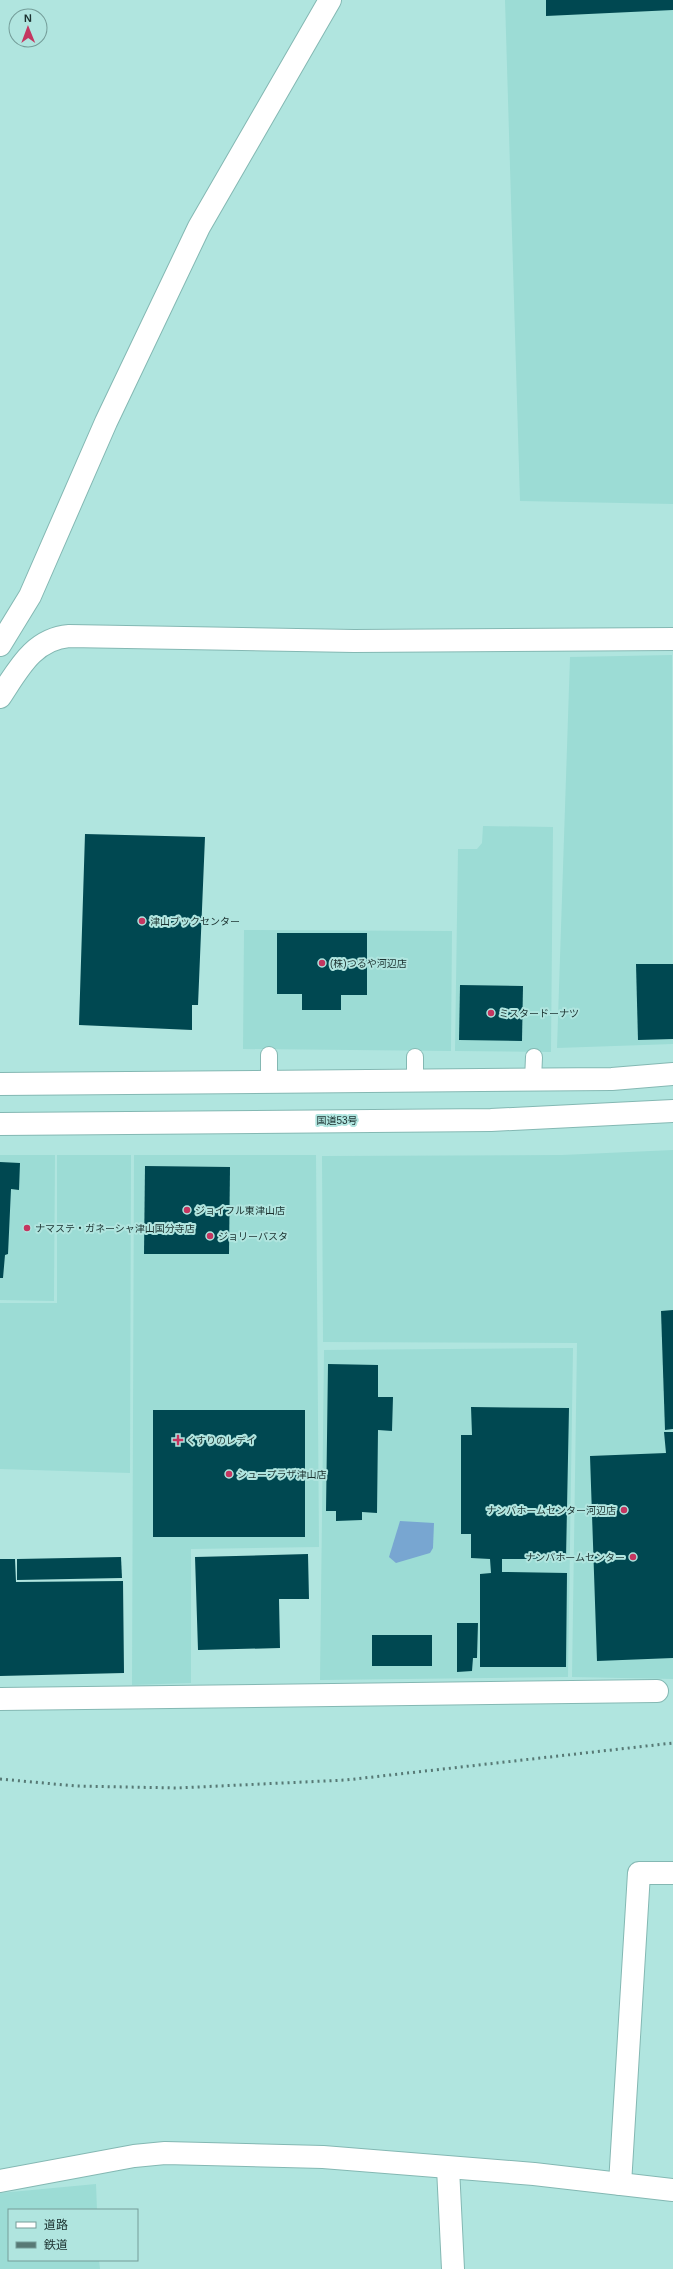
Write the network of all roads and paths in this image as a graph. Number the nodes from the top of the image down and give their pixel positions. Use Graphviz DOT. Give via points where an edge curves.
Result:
graph roads {
  1 [pos="330,0"];
  2 [pos="673,638"];
  3 [pos="0,645"];
  4 [pos="0,698"];
  5 [pos="269,1055"];
  6 [pos="415,1057"];
  7 [pos="534,1057"];
  8 [pos="673,1074"];
  9 [pos="533,1080"];
  10 [pos="415,1081"];
  11 [pos="269,1082"];
  12 [pos="0,1084"];
  13 [pos="673,1111"];
  14 [pos="0,1124"];
  15 [pos="657,1691"];
  16 [pos="0,1699"];
  17 [pos="673,1873"];
  18 [pos="448,2168"];
  19 [pos="0,2181"];
  20 [pos="620,2184"];
  21 [pos="673,2190"];
  22 [pos="452,2269"];
  1 -- 3 [label="main road" via="199,227 106,422 30,596"];
  2 -- 4 [label="main road" via="354,641 69,636 51,640 38,647 22,665"];
  5 -- 11 [label="lane"];
  6 -- 10 [label="lane"];
  7 -- 9 [label="lane"];
  8 -- 9 [label="main road" via="612,1079"];
  9 -- 10 [label="main road"];
  10 -- 11 [label="main road"];
  11 -- 12 [label="main road"];
  13 -- 14 [label="main road, 国道53号" via="491,1120"];
  15 -- 16 [label="main road"];
  17 -- 20 [label="main road" via="639,1873"];
  18 -- 19 [label="main road" via="323,2158 155,2153"];
  18 -- 20 [label="main road"];
  18 -- 22 [label="main road"];
  20 -- 21 [label="main road"];
}
